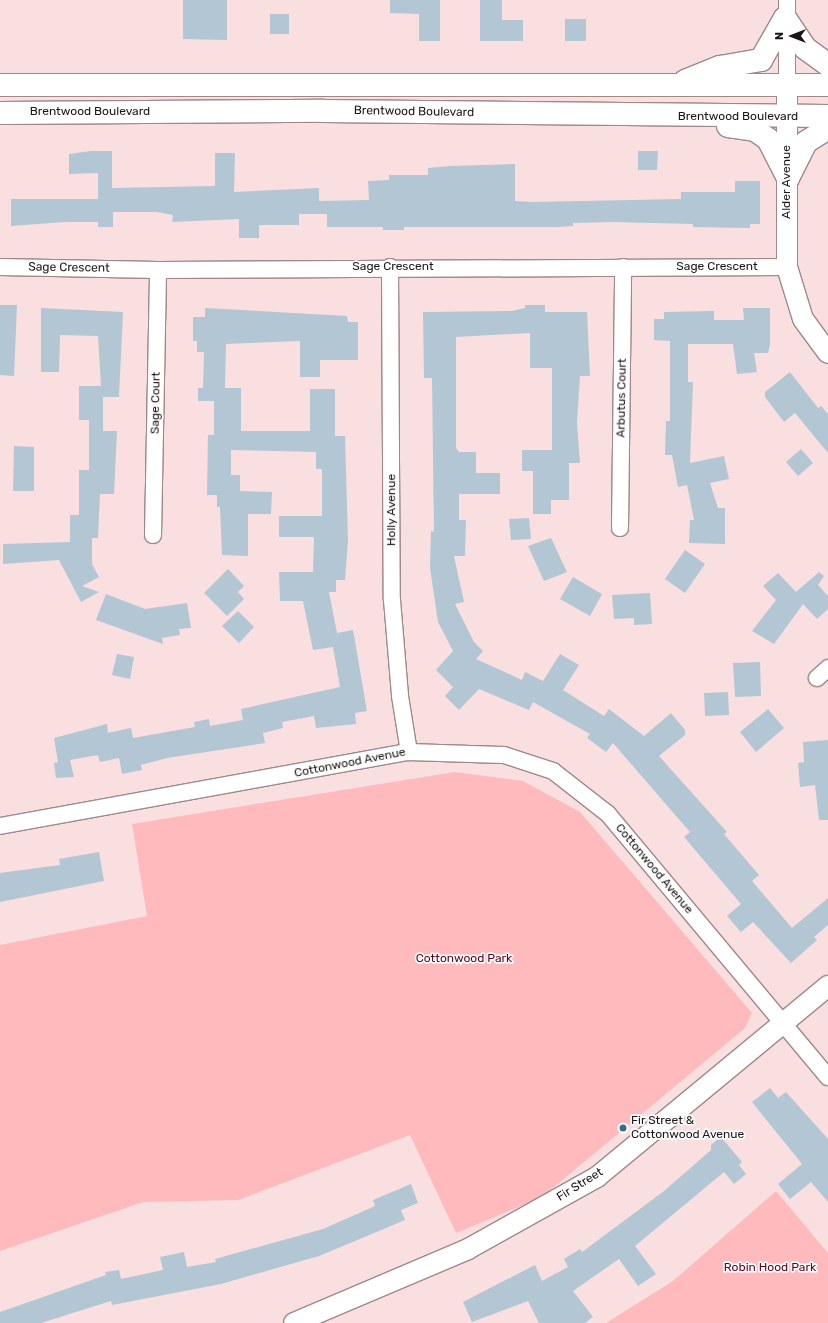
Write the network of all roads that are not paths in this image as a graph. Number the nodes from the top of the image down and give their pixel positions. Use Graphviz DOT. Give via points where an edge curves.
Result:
graph roads {
  1 [pos="786,9"];
  2 [pos="828,65"];
  3 [pos="0,84"];
  4 [pos="675,85"];
  5 [pos="828,85"];
  6 [pos="787,86"];
  7 [pos="0,113"];
  8 [pos="828,116"];
  9 [pos="679,117"];
  10 [pos="788,117"];
  11 [pos="828,128"];
  12 [pos="788,178"];
  13 [pos="0,267"];
  14 [pos="390,267"];
  15 [pos="623,267"];
  16 [pos="787,268"];
  17 [pos="158,270"];
  18 [pos="828,353"];
  19 [pos="620,528"];
  20 [pos="153,535"];
  21 [pos="409,752"];
  22 [pos="0,826"];
  23 [pos="828,986"];
  24 [pos="783,1025"];
  25 [pos="828,1077"];
  26 [pos="296,1323"];
  1 -- 2 [label="main road" via="804,48"];
  1 -- 4 [label="main road" via="761,60 720,67"];
  1 -- 6 [label="street, Alder Avenue"];
  3 -- 4 [label="main road"];
  4 -- 6 [label="main road"];
  5 -- 6 [label="main road"];
  6 -- 10 [label="street, Alder Avenue"];
  7 -- 9 [label="main road, Brentwood Boulevard" via="323,111"];
  8 -- 10 [label="main road, Brentwood Boulevard"];
  9 -- 10 [label="main road, Brentwood Boulevard"];
  9 -- 12 [label="main road" via="755,130 768,139"];
  10 -- 12 [label="street, Alder Avenue"];
  11 -- 12 [label="main road" via="806,142"];
  12 -- 16 [label="street, Alder Avenue"];
  13 -- 17 [label="street, Sage Crescent"];
  14 -- 15 [label="street, Sage Crescent"];
  14 -- 17 [label="street, Sage Crescent"];
  14 -- 21 [label="street, Holly Avenue" via="392,600 400,696"];
  15 -- 16 [label="street, Sage Crescent"];
  15 -- 19 [label="street, Arbutus Court"];
  16 -- 18 [label="street, Alder Avenue" via="803,319"];
  17 -- 20 [label="street, Sage Court"];
  21 -- 22 [label="street, Cottonwood Avenue"];
  21 -- 24 [label="street, Cottonwood Avenue" via="504,754 552,771 608,814"];
  23 -- 24 [label="street, Fir Street"];
  24 -- 25 [label="street, Cottonwood Avenue"];
  24 -- 26 [label="street, Fir Street" via="597,1177 468,1249"];
}
